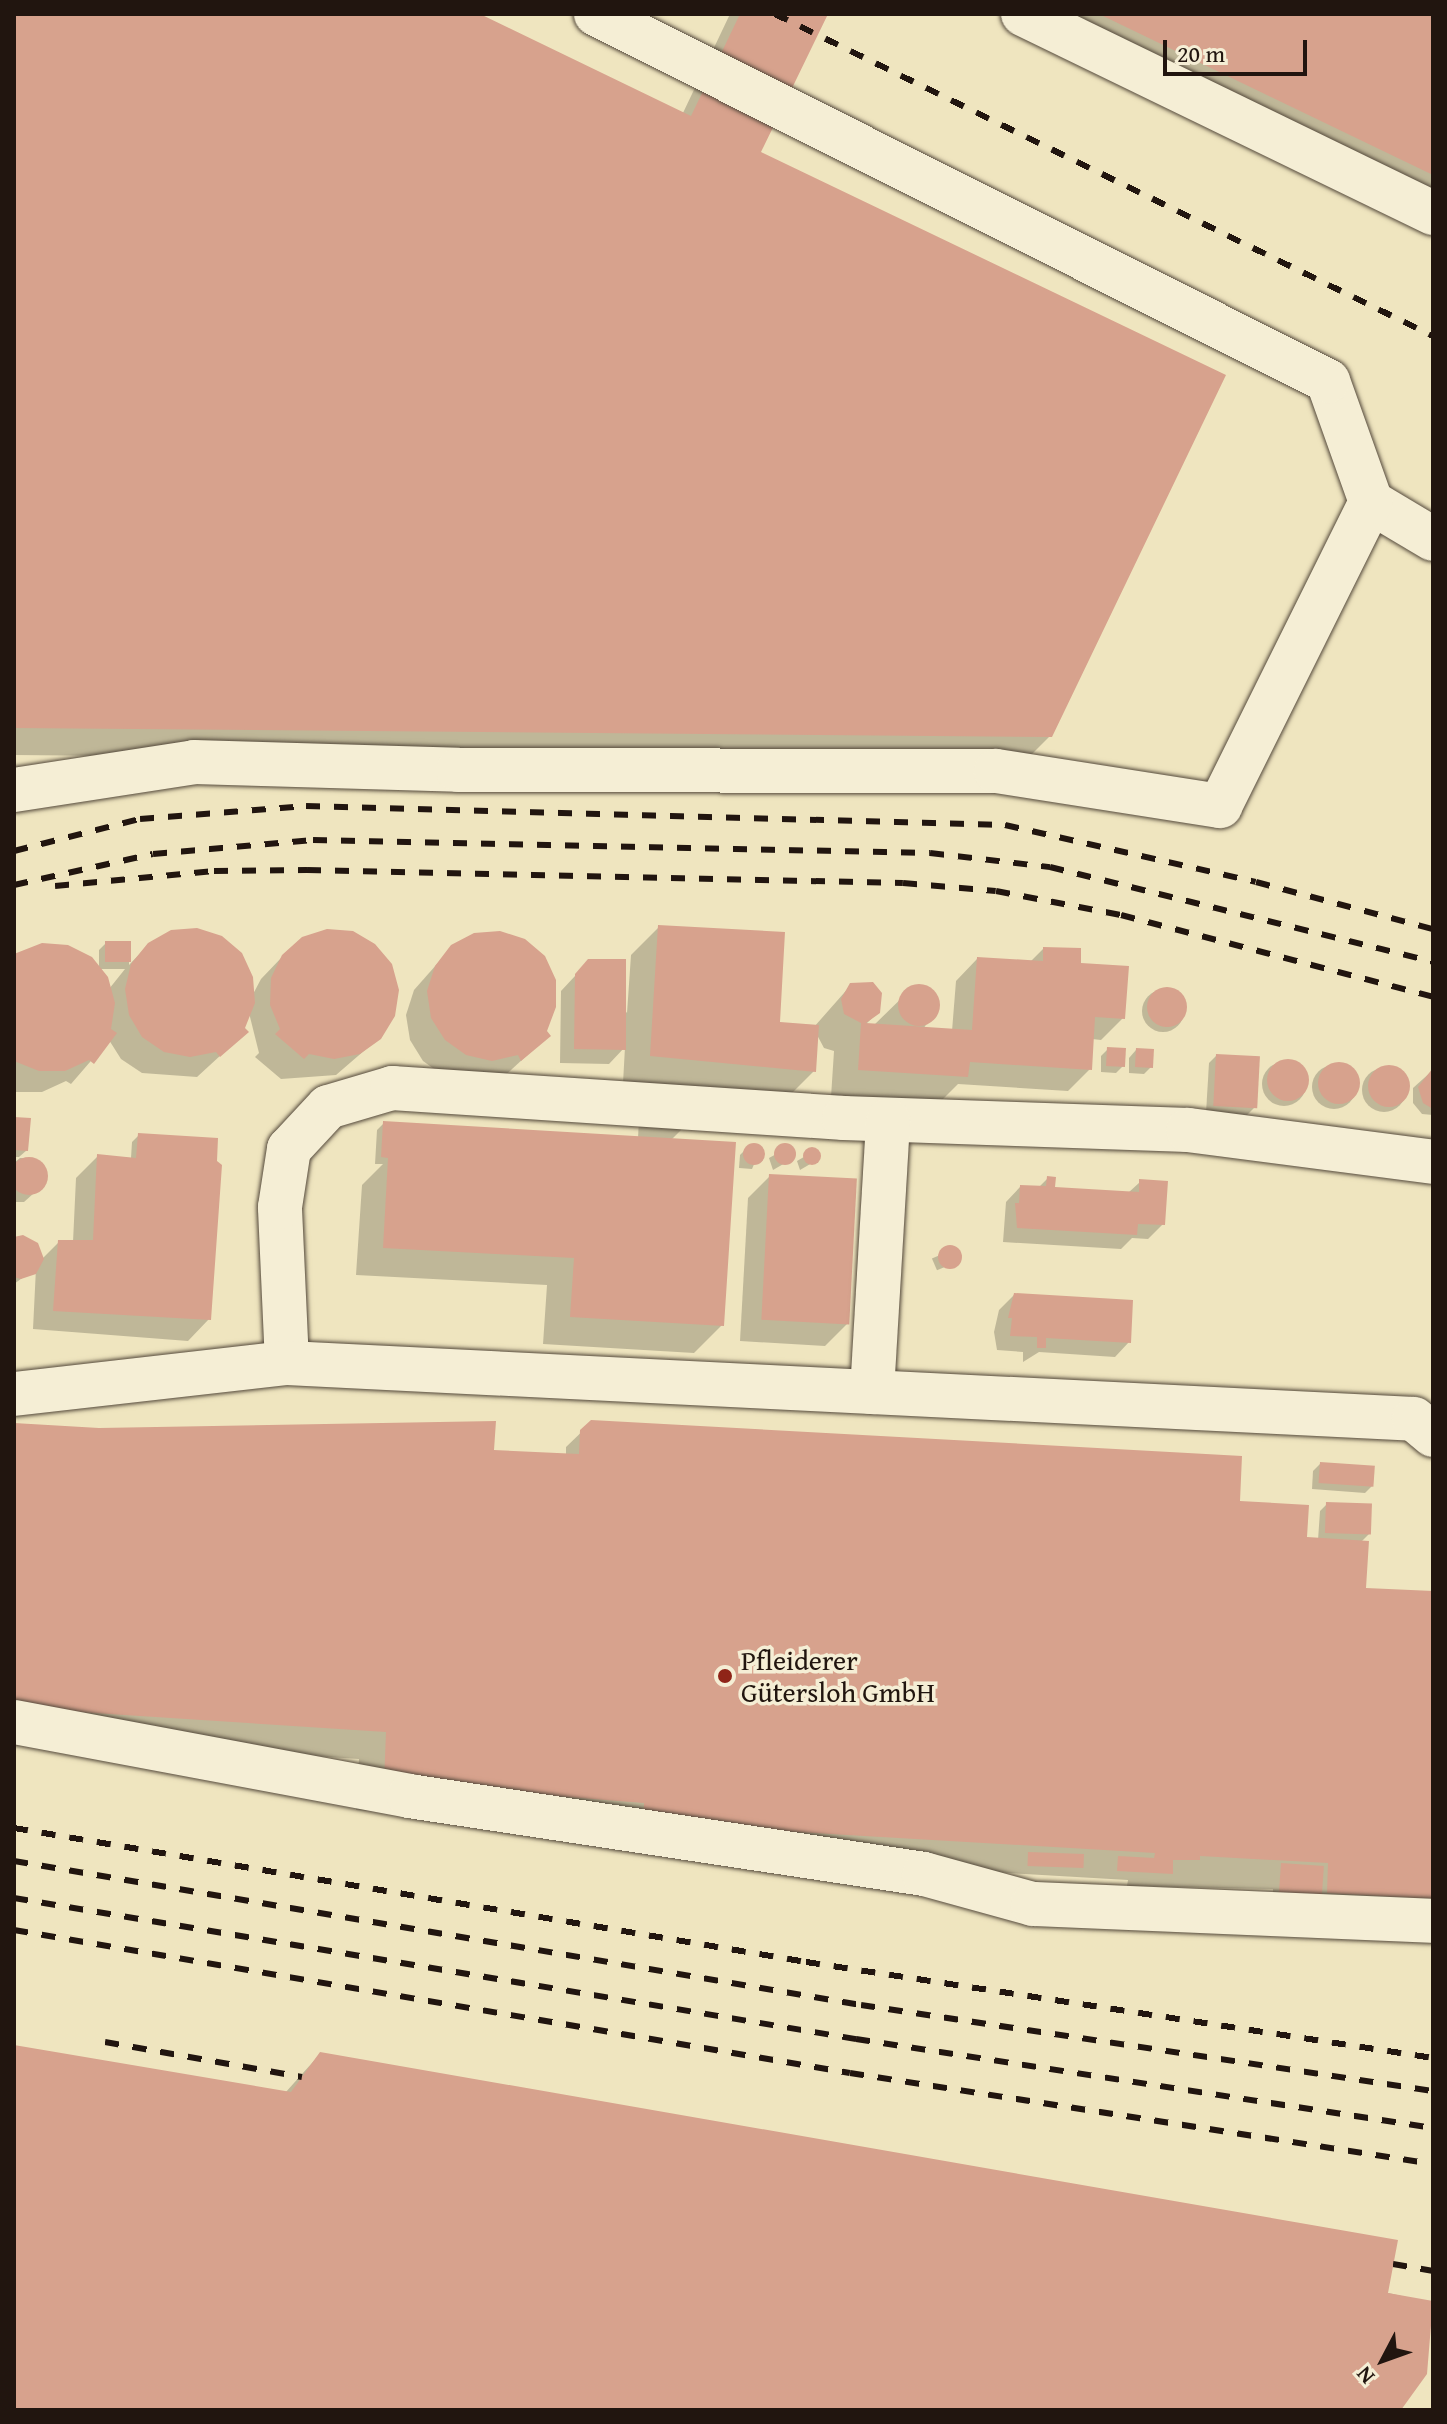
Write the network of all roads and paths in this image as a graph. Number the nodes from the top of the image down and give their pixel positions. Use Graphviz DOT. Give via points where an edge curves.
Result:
graph roads {
  1 [pos="596,14"];
  2 [pos="1023,14"];
  3 [pos="1433,213"];
  4 [pos="1371,502"];
  5 [pos="1433,539"];
  6 [pos="14,790"];
  7 [pos="888,1120"];
  8 [pos="1433,1162"];
  9 [pos="287,1363"];
  10 [pos="872,1392"];
  11 [pos="14,1394"];
  12 [pos="1433,1435"];
  13 [pos="14,1722"];
  14 [pos="1433,1921"];
  1 -- 4 [label="lane" via="1328,381"];
  2 -- 3 [label="lane"];
  4 -- 5 [label="lane"];
  4 -- 6 [label="lane" via="1220,806 996,771 458,770 194,762"];
  7 -- 8 [label="lane" via="1188,1130"];
  7 -- 9 [label="lane" via="392,1088 328,1107 289,1149 280,1207"];
  7 -- 10 [label="lane"];
  9 -- 10 [label="lane"];
  9 -- 11 [label="lane"];
  10 -- 12 [label="lane" via="1414,1419"];
  13 -- 14 [label="lane" via="409,1796 924,1874 1033,1904"];
}
